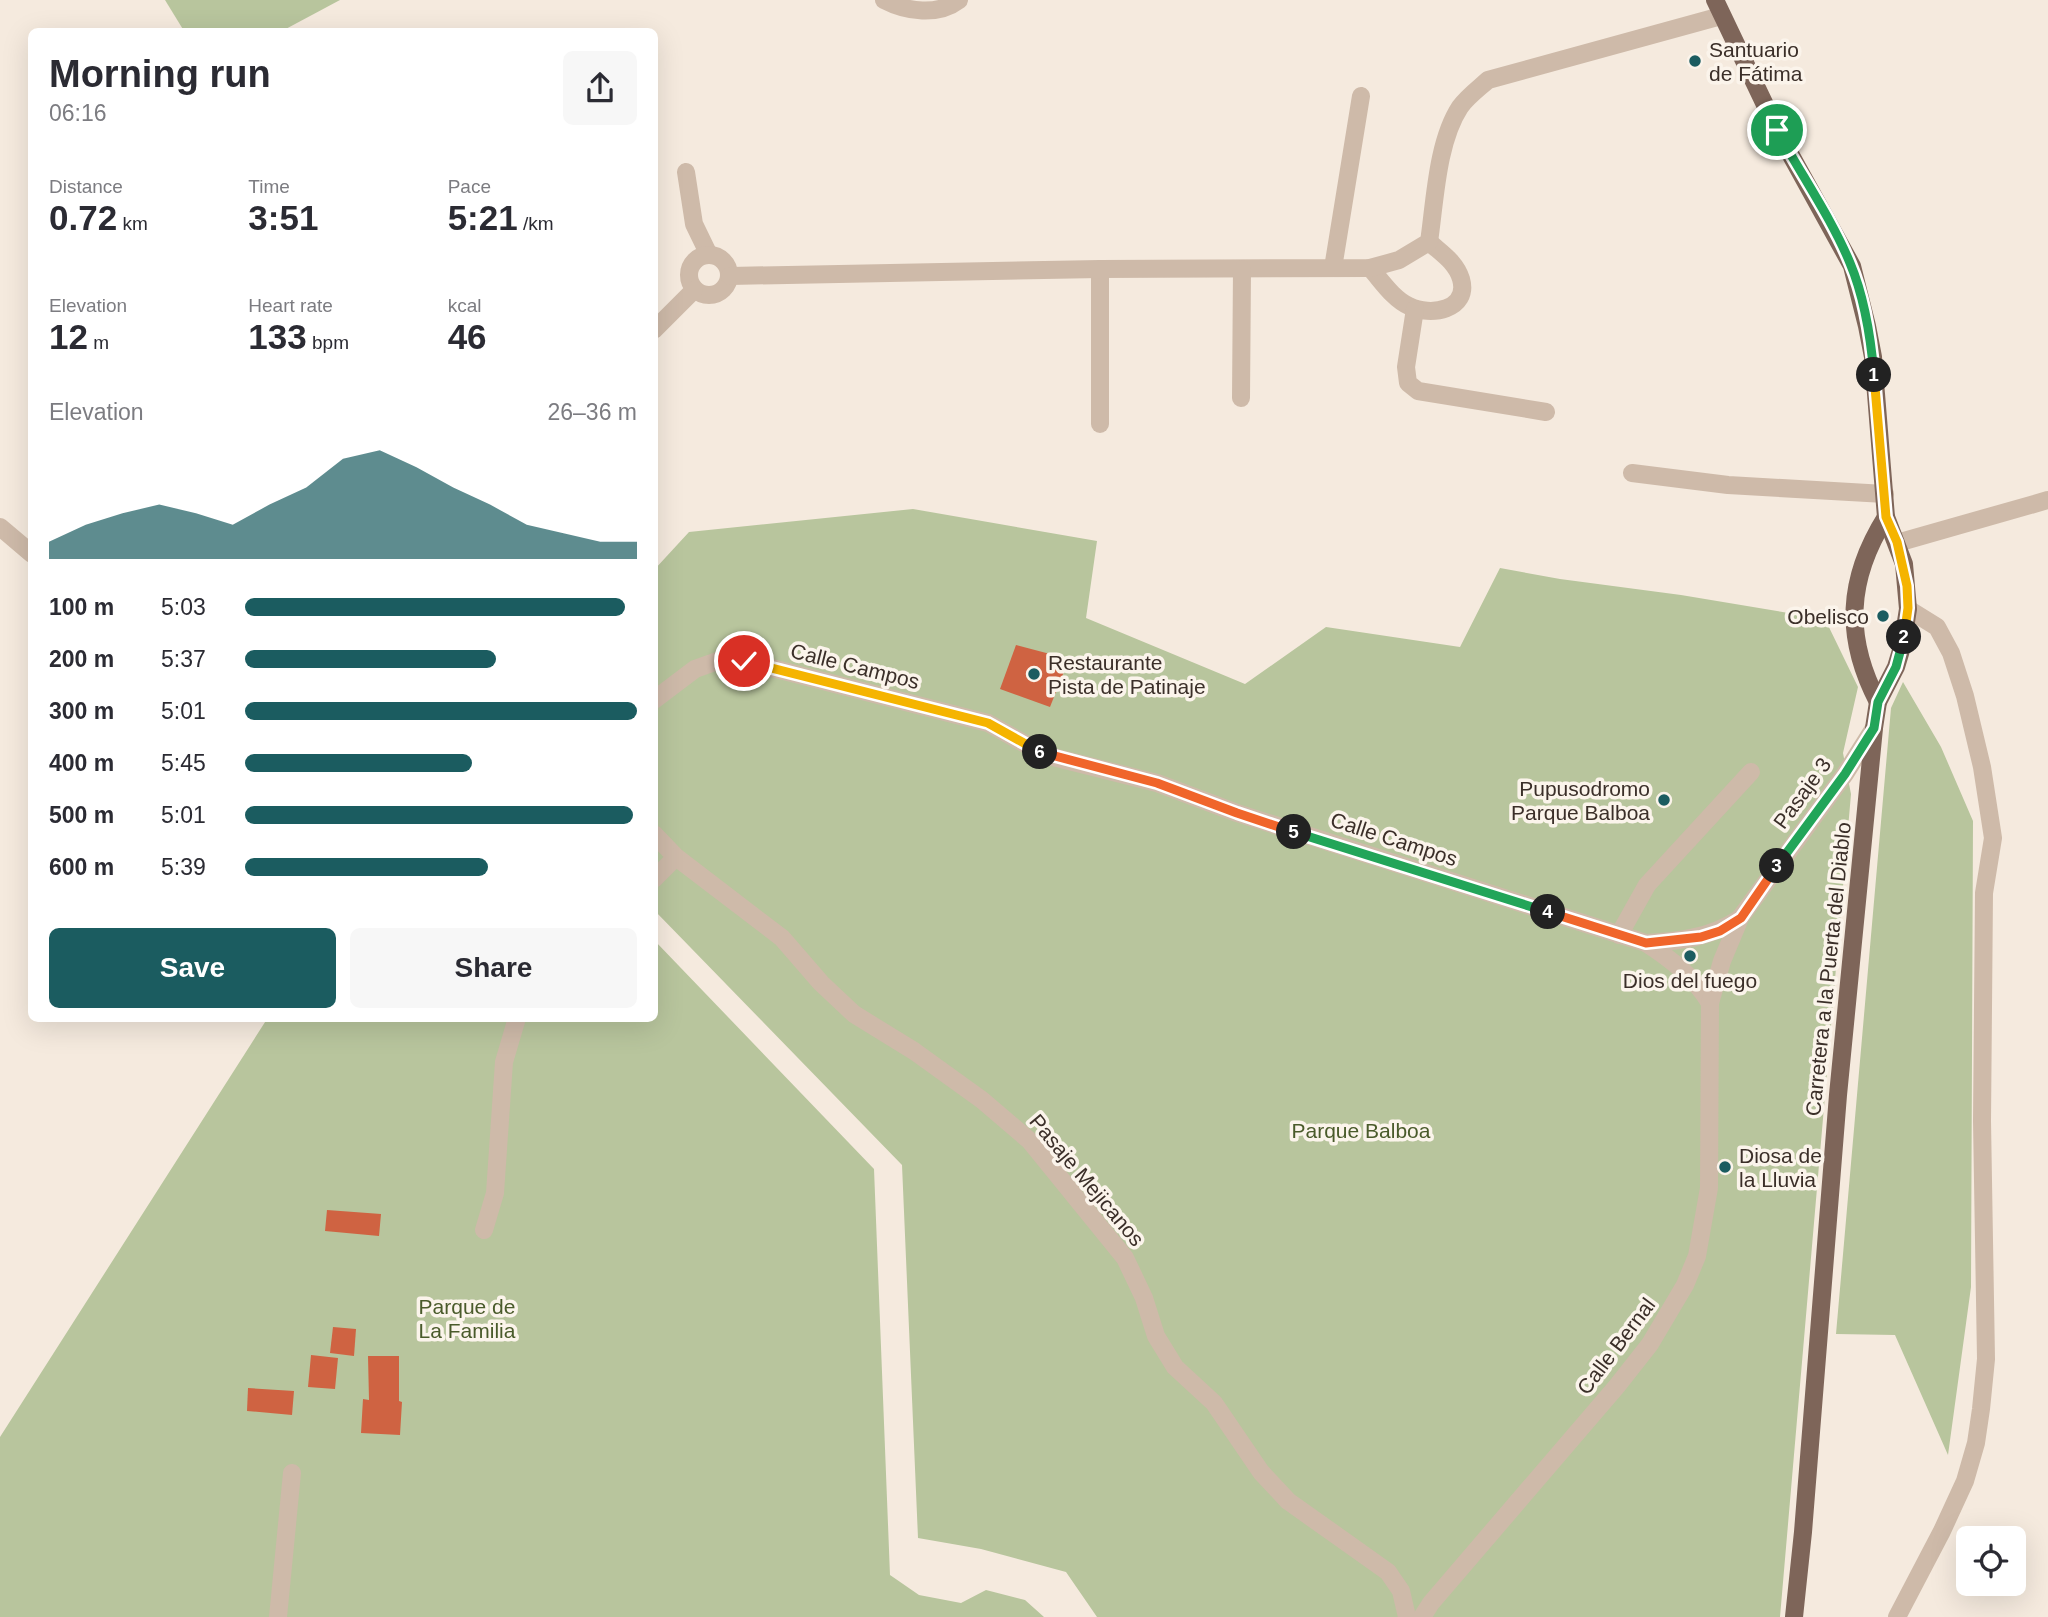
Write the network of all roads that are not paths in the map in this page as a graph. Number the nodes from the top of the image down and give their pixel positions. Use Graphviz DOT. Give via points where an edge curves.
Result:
graph roads {
  1 [pos="884,0"];
  2 [pos="960,0"];
  3 [pos="1718,8"];
  4 [pos="1361,96"];
  5 [pos="686,172"];
  6 [pos="1429,242"];
  7 [pos="709,255"];
  8 [pos="1332,268"];
  9 [pos="1370,268"];
  10 [pos="1100,269"];
  11 [pos="1242,269"];
  12 [pos="730,276"];
  13 [pos="694,290"];
  14 [pos="1415,309"];
  15 [pos="658,326"];
  16 [pos="1241,398"];
  17 [pos="1546,412"];
  18 [pos="1100,424"];
  19 [pos="1632,473"];
  20 [pos="1885,494"];
  21 [pos="2048,500"];
  22 [pos="1886,517"];
  23 [pos="0,527"];
  24 [pos="1897,542"];
  25 [pos="28,551"];
  26 [pos="1908,608"];
  27 [pos="658,697"];
  28 [pos="1878,702"];
  29 [pos="1874,728"];
  30 [pos="1751,772"];
  31 [pos="658,838"];
  32 [pos="676,857"];
  33 [pos="658,875"];
  34 [pos="1741,918"];
  35 [pos="1619,935"];
  36 [pos="1646,943"];
  37 [pos="1710,1003"];
  38 [pos="516,1022"];
  39 [pos="484,1230"];
  40 [pos="292,1474"];
  41 [pos="278,1617"];
  42 [pos="1407,1617"];
  43 [pos="1422,1617"];
  44 [pos="1794,1617"];
  45 [pos="1897,1617"];
  1 -- 2 [label="street" via="900,8 931,11"];
  3 -- 6 [label="street" via="1488,80 1455,115 1444,146"];
  3 -- 20 [label="main road, Carretera a la Puerta del Diablo" via="1777,130 1852,266 1873,357"];
  4 -- 8 [label="street"];
  5 -- 7 [label="street" via="694,223"];
  6 -- 9 [label="street" via="1399,260"];
  6 -- 14 [label="street" via="1454,264 1462,281 1461,296 1443,311"];
  7 -- 12 [label="street" via="723,261"];
  7 -- 13 [label="street" via="692,263 688,272"];
  8 -- 9 [label="street"];
  8 -- 11 [label="street"];
  9 -- 14 [label="street"];
  10 -- 11 [label="street"];
  10 -- 12 [label="street"];
  10 -- 18 [label="street"];
  11 -- 16 [label="street"];
  12 -- 13 [label="street" via="721,292 712,296"];
  13 -- 15 [label="street"];
  14 -- 17 [label="street" via="1406,367 1408,383 1418,391"];
  19 -- 20 [label="street" via="1727,485"];
  20 -- 22 [label="main road, Carretera a la Puerta del Diablo"];
  21 -- 24 [label="street"];
  22 -- 24 [label="main road, Carretera a la Puerta del Diablo"];
  22 -- 28 [label="main road" via="1865,555 1854,619 1861,662"];
  23 -- 25 [label="street"];
  24 -- 26 [label="main road, Carretera a la Puerta del Diablo"];
  26 -- 28 [label="main road, Carretera a la Puerta del Diablo" via="1896,667"];
  26 -- 45 [label="street" via="1937,627 1951,653 1982,767 1993,838 1984,893 1986,1359 1981,1409 1965,1480"];
  27 -- 35 [label="street, Calle Campos" via="695,669 723,659 758,665 988,723 1045,755 1157,783"];
  28 -- 29 [label="main road, Carretera a la Puerta del Diablo"];
  29 -- 34 [label="street, Pasaje 3"];
  29 -- 44 [label="main road, Carretera a la Puerta del Diablo"];
  30 -- 35 [label="street" via="1647,886"];
  31 -- 32 [label="street, Pasaje Mejicanos"];
  32 -- 33 [label="street"];
  32 -- 42 [label="street, Pasaje Mejicanos" via="782,938 854,1014 926,1059 1030,1142 1125,1258 1156,1336 1175,1367 1214,1403 1261,1472 1288,1502 1388,1572 1401,1591"];
  34 -- 36 [label="street" via="1701,937"];
  34 -- 37 [label="street, Pasaje 3"];
  35 -- 36 [label="street, Calle Campos"];
  36 -- 37 [label="street" via="1699,985"];
  37 -- 43 [label="street, Calle Bernal" via="1709,1188 1697,1256 1685,1285 1625,1376"];
  38 -- 39 [label="street" via="504,1062 495,1193"];
  40 -- 41 [label="street"];
}
